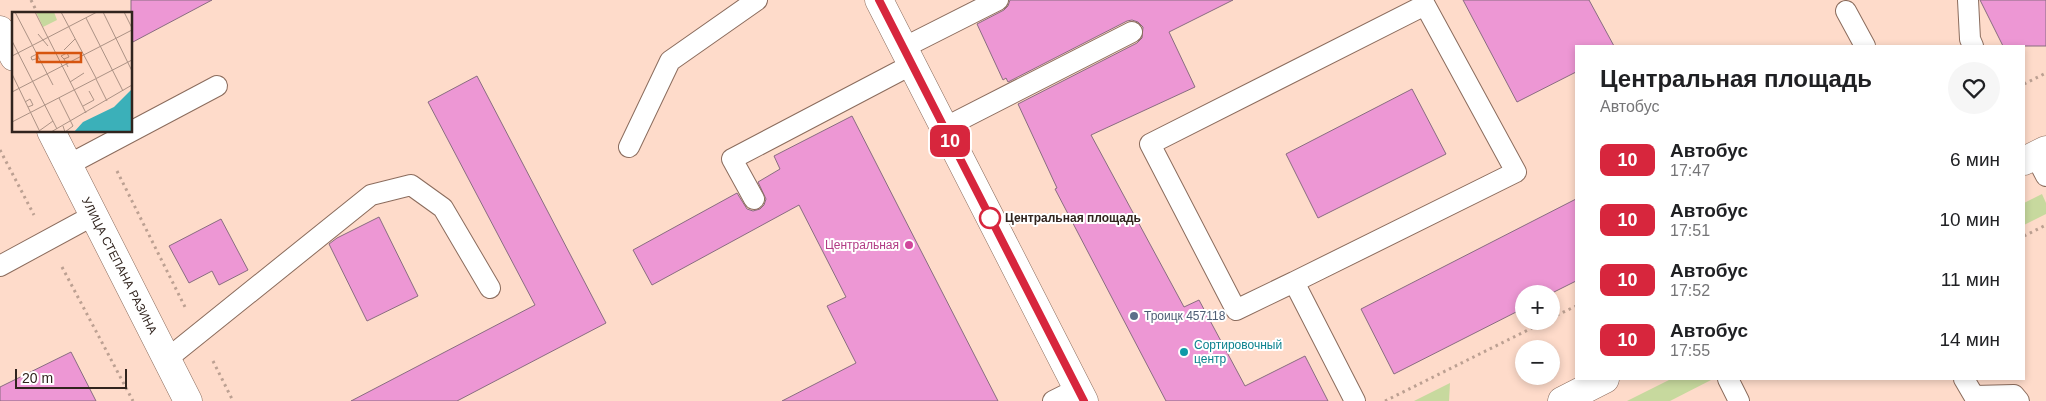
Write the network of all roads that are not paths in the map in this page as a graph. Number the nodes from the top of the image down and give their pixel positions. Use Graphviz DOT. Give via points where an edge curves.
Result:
graph roads {
  1 [pos="757,0"];
  2 [pos="879,0"];
  3 [pos="998,0"];
  4 [pos="1968,0"];
  5 [pos="1846,11"];
  6 [pos="1132,32"];
  7 [pos="1864,45"];
  8 [pos="1972,45"];
  9 [pos="907,56"];
  10 [pos="217,86"];
  11 [pos="944,128"];
  12 [pos="132,131"];
  13 [pos="52,132"];
  14 [pos="130,132"];
  15 [pos="629,147"];
  16 [pos="68,165"];
  17 [pos="754,199"];
  18 [pos="94,215"];
  19 [pos="0,266"];
  20 [pos="1294,282"];
  21 [pos="490,288"];
  22 [pos="167,359"];
  23 [pos="1603,380"];
  24 [pos="1728,380"];
  25 [pos="1965,380"];
  26 [pos="1081,395"];
  27 [pos="188,401"];
  28 [pos="1053,401"];
  29 [pos="1355,401"];
  30 [pos="1562,401"];
  31 [pos="1739,401"];
  32 [pos="2019,401"];
  1 -- 15 [label="lane" via="670,61"];
  2 -- 9 [label="street"];
  3 -- 9 [label="lane"];
  4 -- 8 [label="lane"];
  5 -- 7 [label="lane"];
  6 -- 11 [label="lane"];
  9 -- 11 [label="street"];
  9 -- 17 [label="lane" via="732,159"];
  10 -- 12 [label="lane"];
  11 -- 26 [label="street"];
  13 -- 16 [label="street, УЛИЦА СТЕПАНА РАЗИНА"];
  14 -- 16 [label="lane"];
  16 -- 18 [label="street, УЛИЦА СТЕПАНА РАЗИНА"];
  18 -- 19 [label="lane"];
  18 -- 22 [label="street, УЛИЦА СТЕПАНА РАЗИНА"];
  20 -- 20 [label="lane" via="1236,310 1150,144 1425,5 1516,172"];
  20 -- 29 [label="lane"];
  21 -- 22 [label="lane" via="443,208 411,186 371,195"];
  22 -- 27 [label="street, УЛИЦА СТЕПАНА РАЗИНА"];
  23 -- 30 [label="street"];
  24 -- 31 [label="lane"];
  25 -- 32 [label="lane" via="1974,396 2014,395"];
  26 -- 28 [label="lane"];
}
